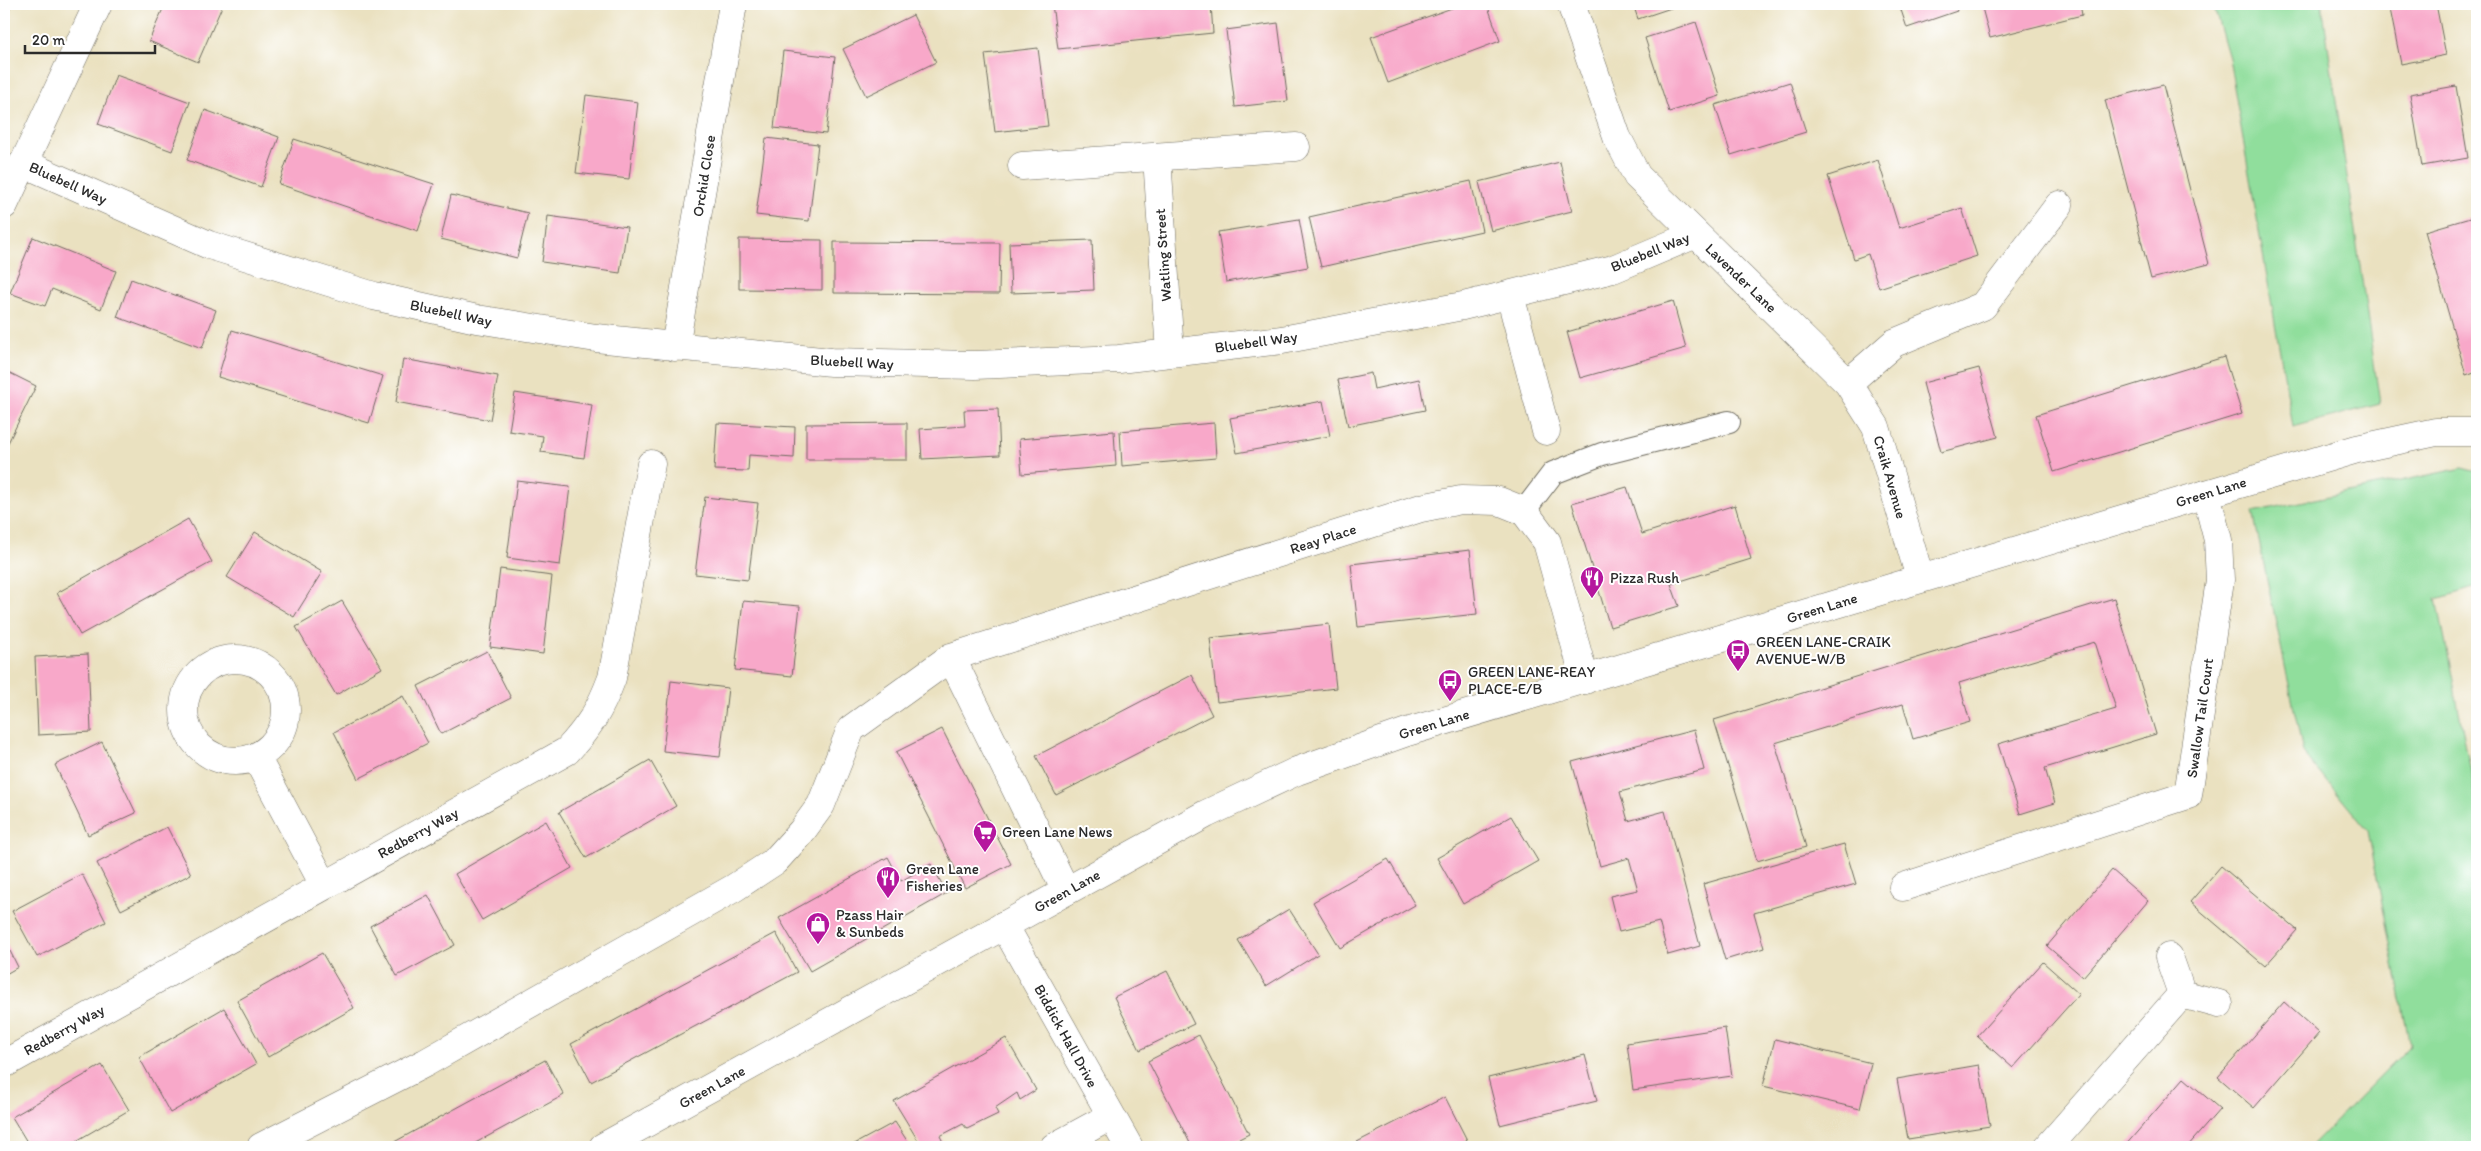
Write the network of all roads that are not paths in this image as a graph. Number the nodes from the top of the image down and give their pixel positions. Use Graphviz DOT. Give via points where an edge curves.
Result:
graph roads {
  1 [pos="98,4"];
  2 [pos="732,4"];
  3 [pos="1571,4"];
  4 [pos="1296,147"];
  5 [pos="1157,157"];
  6 [pos="23,163"];
  7 [pos="1022,166"];
  8 [pos="4,205"];
  9 [pos="2059,205"];
  10 [pos="1696,234"];
  11 [pos="1510,295"];
  12 [pos="675,347"];
  13 [pos="1170,353"];
  14 [pos="1848,383"];
  15 [pos="1729,422"];
  16 [pos="1546,431"];
  17 [pos="2477,432"];
  18 [pos="651,464"];
  19 [pos="2206,494"];
  20 [pos="1524,511"];
  21 [pos="1920,578"];
  22 [pos="951,656"];
  23 [pos="1585,680"];
  24 [pos="256,758"];
  25 [pos="324,885"];
  26 [pos="1903,888"];
  27 [pos="1066,891"];
  28 [pos="1004,925"];
  29 [pos="2169,957"];
  30 [pos="2182,994"];
  31 [pos="2219,1004"];
  32 [pos="4,1064"];
  33 [pos="1111,1116"];
  34 [pos="261,1147"];
  35 [pos="603,1147"];
  36 [pos="1054,1147"];
  37 [pos="1129,1147"];
  38 [pos="2048,1147"];
  1 -- 6 [label="street"];
  2 -- 12 [label="street, Orchid Close"];
  3 -- 10 [label="street, Lavender Lane" via="1617,137 1637,176"];
  4 -- 5 [label="street"];
  5 -- 7 [label="street"];
  5 -- 13 [label="street, Watling Street"];
  6 -- 8 [label="street"];
  6 -- 12 [label="street, Bluebell Way" via="209,245 374,296 477,319"];
  9 -- 14 [label="street" via="1983,306 1894,343"];
  10 -- 11 [label="street, Bluebell Way" via="1613,269"];
  10 -- 14 [label="street, Lavender Lane"];
  11 -- 13 [label="street, Bluebell Way" via="1282,340"];
  11 -- 16 [label="street"];
  12 -- 13 [label="street, Bluebell Way" via="831,362 902,365 1119,359"];
  14 -- 21 [label="street, Craik Avenue" via="1876,427"];
  15 -- 20 [label="lane" via="1602,454 1553,473"];
  17 -- 19 [label="street, Green Lane" via="2436,432 2399,439"];
  18 -- 25 [label="street, Redberry Way" via="612,678 602,707 586,730 567,751"];
  19 -- 21 [label="street, Green Lane"];
  19 -- 26 [label="street, Swallow Tail Court" via="2218,540 2220,580 2188,794"];
  20 -- 22 [label="street, Reay Place" via="1498,501 1461,500 1421,508"];
  20 -- 23 [label="street" via="1547,542"];
  21 -- 23 [label="street, Green Lane"];
  22 -- 27 [label="street"];
  22 -- 34 [label="street, Reay Place" via="851,729 821,805 775,861 734,888 434,1058"];
  23 -- 27 [label="street, Green Lane" via="1407,732 1297,771 1206,814"];
  24 -- 25 [label="street"];
  25 -- 32 [label="street, Redberry Way"];
  27 -- 28 [label="street, Green Lane"];
  28 -- 33 [label="street, Biddick Hall Drive"];
  28 -- 35 [label="street, Green Lane"];
  29 -- 30 [label="street"];
  30 -- 31 [label="street"];
  30 -- 38 [label="street"];
  33 -- 36 [label="street"];
  33 -- 37 [label="street, Biddick Hall Drive"];
}
